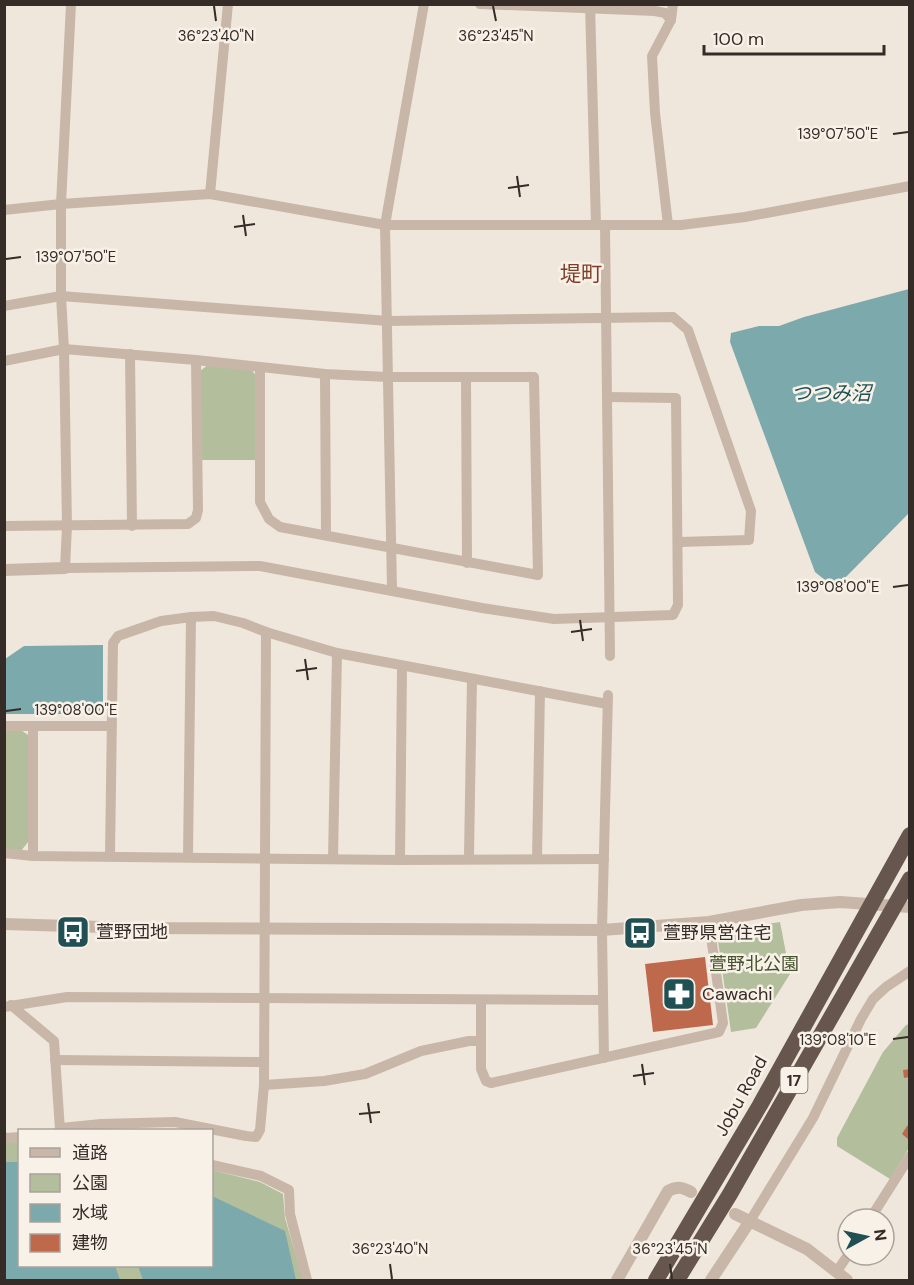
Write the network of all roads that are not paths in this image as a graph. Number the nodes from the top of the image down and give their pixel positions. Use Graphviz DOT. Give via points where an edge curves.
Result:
graph roads {
  1 [pos="71,4"];
  2 [pos="228,4"];
  3 [pos="424,4"];
  4 [pos="480,4"];
  5 [pos="674,4"];
  6 [pos="590,6"];
  7 [pos="671,20"];
  8 [pos="909,186"];
  9 [pos="210,194"];
  10 [pos="62,204"];
  11 [pos="4,210"];
  12 [pos="385,225"];
  13 [pos="601,225"];
  14 [pos="668,225"];
  15 [pos="61,296"];
  16 [pos="4,306"];
  17 [pos="606,316"];
  18 [pos="388,321"];
  19 [pos="64,349"];
  20 [pos="130,354"];
  21 [pos="196,360"];
  22 [pos="4,361"];
  23 [pos="260,367"];
  24 [pos="325,374"];
  25 [pos="388,377"];
  26 [pos="466,378"];
  27 [pos="607,397"];
  28 [pos="67,525"];
  29 [pos="4,526"];
  30 [pos="132,526"];
  31 [pos="326,535"];
  32 [pos="679,542"];
  33 [pos="392,548"];
  34 [pos="467,563"];
  35 [pos="65,568"];
  36 [pos="4,570"];
  37 [pos="392,589"];
  38 [pos="191,617"];
  39 [pos="609,619"];
  40 [pos="266,632"];
  41 [pos="337,653"];
  42 [pos="610,656"];
  43 [pos="402,667"];
  44 [pos="472,679"];
  45 [pos="540,691"];
  46 [pos="4,726"];
  47 [pos="33,726"];
  48 [pos="111,726"];
  49 [pos="909,835"];
  50 [pos="4,853"];
  51 [pos="468,854"];
  52 [pos="33,856"];
  53 [pos="110,856"];
  54 [pos="188,857"];
  55 [pos="265,858"];
  56 [pos="333,859"];
  57 [pos="537,859"];
  58 [pos="604,859"];
  59 [pos="400,860"];
  60 [pos="909,879"];
  61 [pos="869,905"];
  62 [pos="902,907"];
  63 [pos="709,922"];
  64 [pos="4,924"];
  65 [pos="264,927"];
  66 [pos="602,930"];
  67 [pos="909,971"];
  68 [pos="264,999"];
  69 [pos="481,1000"];
  70 [pos="602,1000"];
  71 [pos="8,1006"];
  72 [pos="480,1041"];
  73 [pos="604,1058"];
  74 [pos="55,1060"];
  75 [pos="264,1062"];
  76 [pos="264,1085"];
  77 [pos="101,1124"];
  78 [pos="61,1129"];
  79 [pos="110,1129"];
  80 [pos="213,1129"];
  81 [pos="213,1129"];
  82 [pos="909,1156"];
  83 [pos="213,1164"];
  84 [pos="691,1192"];
  85 [pos="877,1207"];
  86 [pos="735,1214"];
  87 [pos="750,1221"];
  88 [pos="840,1267"];
  89 [pos="837,1271"];
  90 [pos="307,1281"];
  91 [pos="617,1281"];
  92 [pos="656,1281"];
  93 [pos="677,1281"];
  94 [pos="711,1281"];
  95 [pos="847,1281"];
  1 -- 10 [label="street"];
  2 -- 9 [label="street"];
  3 -- 12 [label="street"];
  4 -- 6 [label="street"];
  5 -- 7 [label="street"];
  6 -- 7 [label="street" via="655,11"];
  6 -- 13 [label="street"];
  7 -- 14 [label="street" via="652,56"];
  8 -- 14 [label="street" via="745,217"];
  9 -- 10 [label="street"];
  9 -- 12 [label="street"];
  10 -- 11 [label="street"];
  10 -- 15 [label="street"];
  12 -- 13 [label="street"];
  12 -- 18 [label="street"];
  13 -- 14 [label="street"];
  13 -- 17 [label="street"];
  15 -- 16 [label="street"];
  15 -- 18 [label="street"];
  15 -- 19 [label="street"];
  17 -- 18 [label="street"];
  17 -- 27 [label="street"];
  17 -- 32 [label="street" via="673,316 688,330 751,511 749,540"];
  18 -- 25 [label="street"];
  19 -- 20 [label="street"];
  19 -- 22 [label="street"];
  19 -- 28 [label="street"];
  20 -- 21 [label="street"];
  20 -- 30 [label="street"];
  21 -- 23 [label="street"];
  21 -- 30 [label="street" via="196,518 188,524"];
  23 -- 24 [label="street"];
  23 -- 31 [label="street" via="263,510 280,527"];
  24 -- 25 [label="street"];
  24 -- 31 [label="street"];
  25 -- 26 [label="street"];
  25 -- 33 [label="street"];
  26 -- 34 [label="street"];
  26 -- 34 [label="street" via="534,377 538,575"];
  27 -- 32 [label="street" via="676,398"];
  27 -- 39 [label="street"];
  28 -- 29 [label="street"];
  28 -- 30 [label="street"];
  28 -- 35 [label="street"];
  31 -- 33 [label="street"];
  32 -- 39 [label="street" via="678,605 673,615"];
  33 -- 34 [label="street"];
  33 -- 37 [label="street"];
  35 -- 36 [label="street"];
  35 -- 37 [label="street" via="260,566"];
  37 -- 39 [label="street" via="554,619"];
  38 -- 40 [label="street" via="214,616"];
  38 -- 48 [label="street" via="161,621 118,636 113,643"];
  38 -- 54 [label="street"];
  39 -- 42 [label="street"];
  40 -- 41 [label="street"];
  40 -- 55 [label="street"];
  41 -- 43 [label="street"];
  41 -- 56 [label="street"];
  43 -- 44 [label="street"];
  43 -- 59 [label="street"];
  44 -- 45 [label="street"];
  44 -- 51 [label="street"];
  45 -- 57 [label="street"];
  45 -- 58 [label="street" via="607,700"];
  46 -- 47 [label="street"];
  47 -- 48 [label="street"];
  47 -- 52 [label="street"];
  48 -- 53 [label="street"];
  49 -- 61 [label="highway, Jobu Road / 17"];
  50 -- 52 [label="street"];
  52 -- 53 [label="street"];
  53 -- 54 [label="street"];
  54 -- 55 [label="street"];
  55 -- 56 [label="street"];
  55 -- 65 [label="street"];
  56 -- 59 [label="street"];
  57 -- 58 [label="street"];
  57 -- 59 [label="street"];
  58 -- 66 [label="street"];
  60 -- 62 [label="highway, 17"];
  61 -- 62 [label="street"];
  61 -- 63 [label="street" via="801,905"];
  61 -- 92 [label="highway, Jobu Road / 17" via="760,1105"];
  62 -- 93 [label="highway, 17"];
  63 -- 66 [label="street"];
  63 -- 73 [label="street" via="723,1023 719,1032"];
  64 -- 65 [label="street"];
  65 -- 66 [label="street"];
  65 -- 68 [label="street"];
  66 -- 70 [label="street"];
  67 -- 87 [label="street" via="873,999 813,1118"];
  68 -- 69 [label="street"];
  68 -- 71 [label="street" via="67,997"];
  68 -- 75 [label="street"];
  69 -- 70 [label="street"];
  69 -- 72 [label="street"];
  70 -- 73 [label="street"];
  71 -- 74 [label="street" via="54,1041"];
  72 -- 73 [label="street" via="481,1070 491,1083"];
  72 -- 76 [label="street" via="421,1051 365,1074"];
  74 -- 75 [label="street"];
  74 -- 78 [label="street"];
  75 -- 76 [label="street"];
  76 -- 80 [label="street" via="256,1137"];
  77 -- 78 [label="street"];
  77 -- 79 [label="street"];
  77 -- 81 [label="street" via="175,1122"];
  82 -- 85 [label="street"];
  83 -- 90 [label="street" via="261,1176 289,1190 290,1214"];
  84 -- 91 [label="street" via="683,1188 668,1191"];
  86 -- 87 [label="street"];
  87 -- 89 [label="street" via="807,1249"];
  87 -- 94 [label="street"];
  88 -- 89 [label="street"];
  89 -- 95 [label="street"];
}
